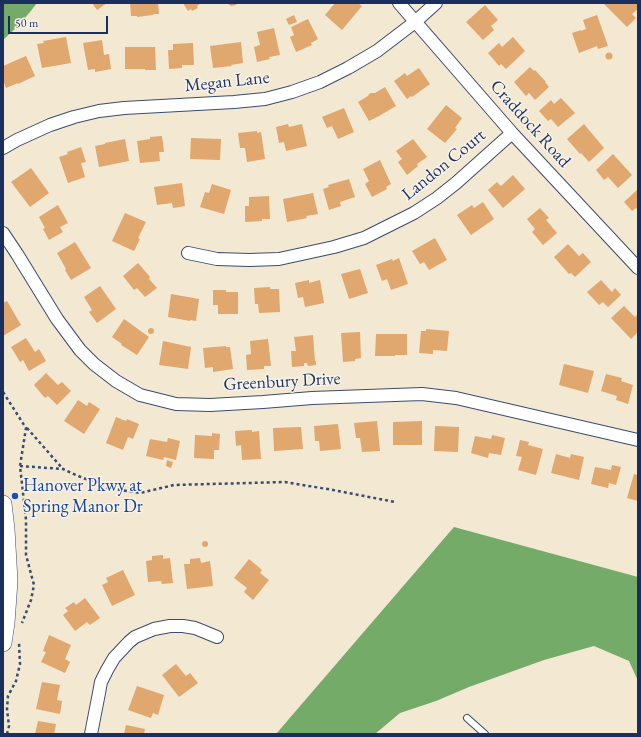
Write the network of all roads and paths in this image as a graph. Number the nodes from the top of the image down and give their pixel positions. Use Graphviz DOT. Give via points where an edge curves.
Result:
graph roads {
  1 [pos="399,3"];
  2 [pos="436,3"];
  3 [pos="415,22"];
  4 [pos="512,133"];
  5 [pos="3,148"];
  6 [pos="3,233"];
  7 [pos="188,253"];
  8 [pos="638,268"];
  9 [pos="26,428"];
  10 [pos="638,440"];
  11 [pos="20,466"];
  12 [pos="63,469"];
  13 [pos="395,502"];
  14 [pos="3,504"];
  15 [pos="5,529"];
  16 [pos="217,637"];
  17 [pos="3,643"];
  18 [pos="467,718"];
  19 [pos="91,734"];
  20 [pos="485,734"];
  1 -- 3 [label="street, Craddock Road"];
  2 -- 3 [label="street, Megan Lane"];
  3 -- 4 [label="street, Craddock Road"];
  3 -- 5 [label="street, Megan Lane" via="377,51 348,68 292,92 265,99 99,111 50,125"];
  4 -- 7 [label="street, Landon Court" via="437,198 414,213 364,238 279,259 217,259"];
  4 -- 8 [label="street, Craddock Road"];
  6 -- 10 [label="street, Greenbury Drive" via="57,319 80,350 116,381 140,395 176,404 210,405 422,394 456,398"];
  9 -- 12 [label="path"];
  11 -- 12 [label="path"];
  12 -- 13 [label="path" via="108,488 140,493 174,485 285,482"];
  14 -- 15 [label="street"];
  15 -- 17 [label="street" via="9,581"];
  16 -- 19 [label="street" via="195,628 170,626 135,637 114,658 101,682"];
  18 -- 20 [label="lane"];
}
